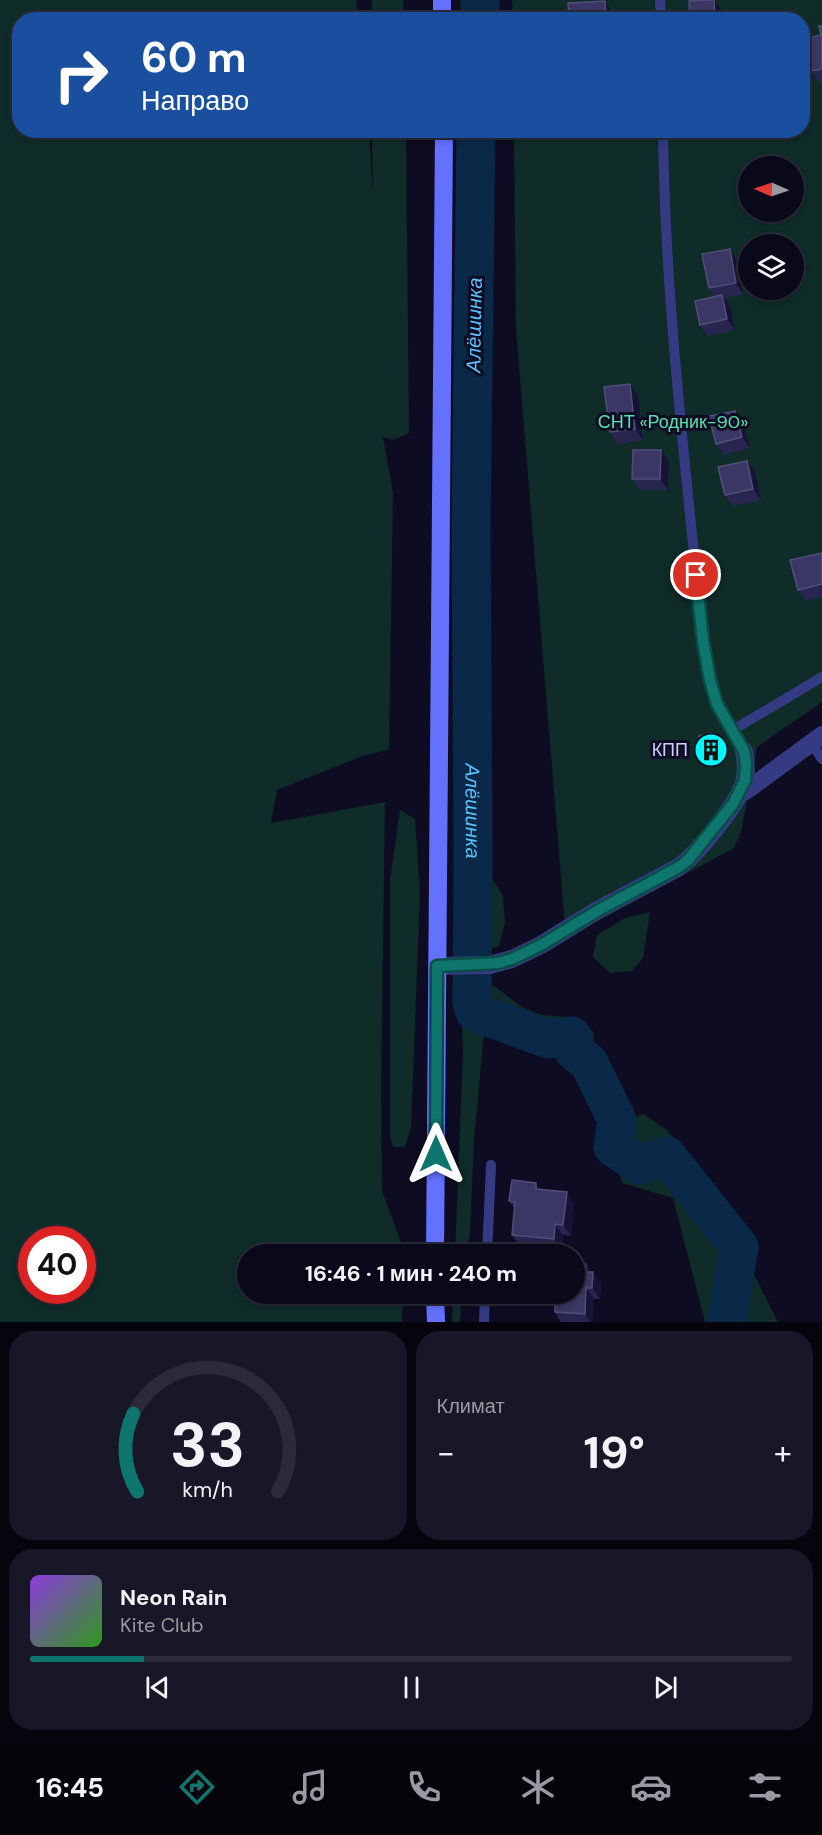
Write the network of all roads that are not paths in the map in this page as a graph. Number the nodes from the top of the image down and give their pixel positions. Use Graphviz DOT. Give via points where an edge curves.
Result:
graph roads {
  1 [pos="444,138"];
  2 [pos="663,138"];
  3 [pos="822,678"];
  4 [pos="733,730"];
  5 [pos="817,739"];
  6 [pos="744,751"];
  7 [pos="822,759"];
  8 [pos="740,794"];
  9 [pos="437,966"];
  10 [pos="491,1165"];
  11 [pos="435,1244"];
  12 [pos="487,1244"];
  13 [pos="435,1304"];
  14 [pos="485,1304"];
  15 [pos="435,1322"];
  16 [pos="484,1322"];
  1 -- 9 [label="street"];
  2 -- 4 [label="lane" via="666,258 703,641 717,704"];
  3 -- 4 [label="lane"];
  4 -- 6 [label="lane"];
  5 -- 7 [label="lane"];
  5 -- 8 [label="street"];
  6 -- 8 [label="street" via="745,780"];
  8 -- 9 [label="street" via="688,860 662,877 512,959 490,965"];
  9 -- 11 [label="street"];
  10 -- 12 [label="lane"];
  13 -- 15 [label="street"];
  14 -- 16 [label="lane"];
}
